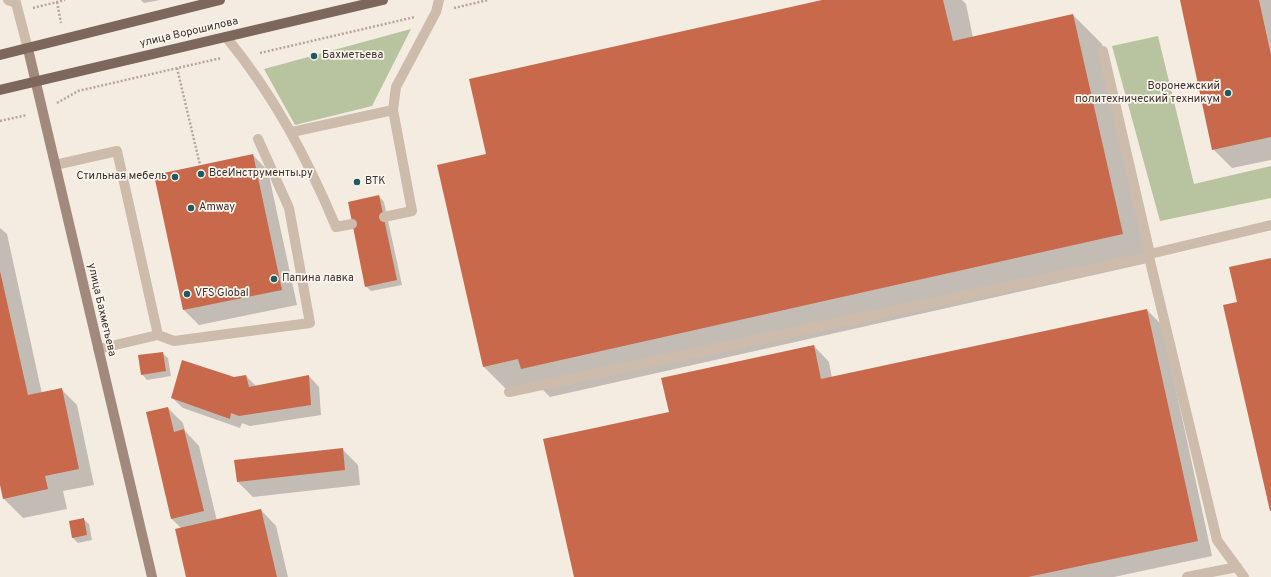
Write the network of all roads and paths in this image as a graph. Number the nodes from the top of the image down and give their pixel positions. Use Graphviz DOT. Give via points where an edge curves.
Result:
graph roads {
  1 [pos="8,0"];
  2 [pos="220,0"];
  3 [pos="383,0"];
  4 [pos="439,0"];
  5 [pos="226,37"];
  6 [pos="28,49"];
  7 [pos="1103,51"];
  8 [pos="0,55"];
  9 [pos="176,68"];
  10 [pos="36,82"];
  11 [pos="0,90"];
  12 [pos="393,110"];
  13 [pos="292,132"];
  14 [pos="258,139"];
  15 [pos="55,165"];
  16 [pos="200,165"];
  17 [pos="384,217"];
  18 [pos="352,224"];
  19 [pos="1271,225"];
  20 [pos="1150,255"];
  21 [pos="158,335"];
  22 [pos="98,350"];
  23 [pos="509,392"];
  24 [pos="1237,567"];
  25 [pos="152,577"];
  26 [pos="1187,577"];
  27 [pos="1244,577"];
  1 -- 6 [label="lane" via="16,4"];
  2 -- 6 [label="main road"];
  3 -- 5 [label="main road, улица Ворошилова"];
  4 -- 12 [label="lane" via="436,12 396,87"];
  5 -- 10 [label="main road, улица Ворошилова"];
  5 -- 13 [label="lane"];
  6 -- 8 [label="main road"];
  6 -- 10 [label="street, улица Бахметьева"];
  7 -- 20 [label="lane"];
  9 -- 16 [label="path"];
  10 -- 11 [label="main road, улица Ворошилова"];
  10 -- 15 [label="street, улица Бахметьева"];
  12 -- 13 [label="lane"];
  12 -- 17 [label="lane" via="412,211"];
  13 -- 18 [label="lane" via="316,179 336,227"];
  14 -- 21 [label="lane" via="289,208 310,323 174,341"];
  15 -- 21 [label="lane" via="117,151"];
  15 -- 22 [label="street, улица Бахметьева"];
  19 -- 20 [label="lane"];
  20 -- 23 [label="lane"];
  20 -- 24 [label="lane" via="1217,540"];
  21 -- 22 [label="lane"];
  22 -- 25 [label="street, улица Бахметьева"];
  24 -- 26 [label="lane"];
  24 -- 27 [label="lane"];
}
